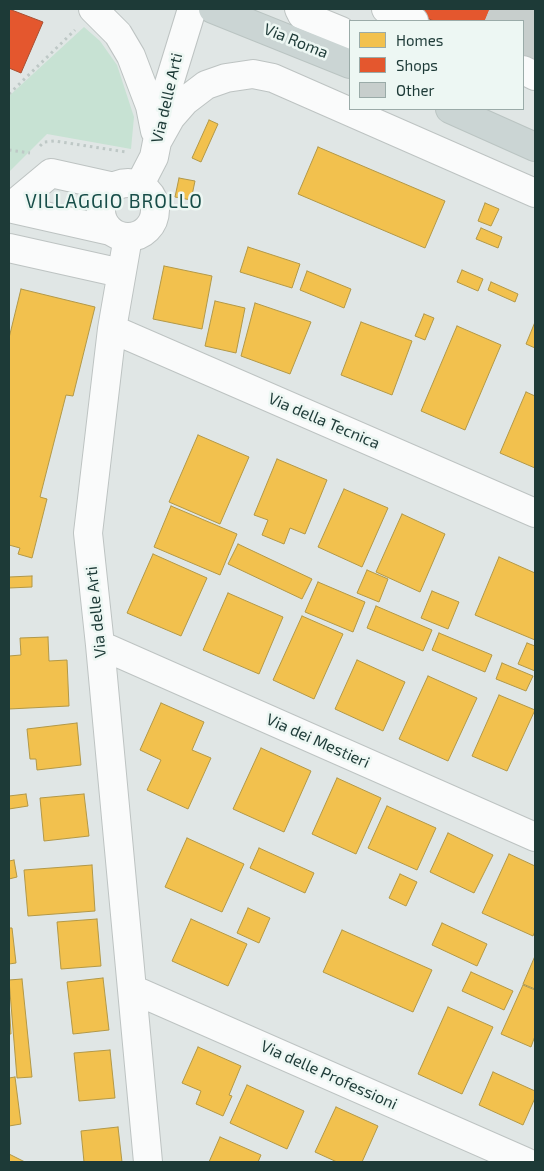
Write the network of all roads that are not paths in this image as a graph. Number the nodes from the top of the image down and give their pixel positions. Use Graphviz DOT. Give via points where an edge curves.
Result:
graph roads {
  1 [pos="192,9"];
  2 [pos="213,9"];
  3 [pos="299,9"];
  4 [pos="386,9"];
  5 [pos="86,18"];
  6 [pos="412,20"];
  7 [pos="349,38"];
  8 [pos="349,64"];
  9 [pos="452,110"];
  10 [pos="157,142"];
  11 [pos="535,147"];
  12 [pos="127,187"];
  13 [pos="535,193"];
  14 [pos="9,208"];
  15 [pos="119,234"];
  16 [pos="9,248"];
  17 [pos="121,273"];
  18 [pos="112,329"];
  19 [pos="535,513"];
  20 [pos="100,645"];
  21 [pos="535,837"];
  22 [pos="132,989"];
  23 [pos="148,1162"];
  24 [pos="526,1162"];
  1 -- 10 [label="street, Via delle Arti" via="168,87"];
  2 -- 8 [label="main road, Via Roma"];
  3 -- 7 [label="street" via="302,15 341,31"];
  4 -- 6 [label="street"];
  5 -- 10 [label="street" via="118,34 131,56 150,106"];
  9 -- 11 [label="main road"];
  10 -- 12 [label="street, Via delle Arti" via="154,157"];
  10 -- 13 [label="street" via="171,117 206,85 252,74 273,78"];
  12 -- 14 [label="street" via="51,173"];
  12 -- 15 [label="street" via="108,192 101,208 105,224"];
  12 -- 15 [label="street" via="152,199 154,216 144,231"];
  14 -- 15 [label="street"];
  15 -- 17 [label="street, Via delle Arti"];
  16 -- 17 [label="street"];
  17 -- 18 [label="street, Via delle Arti"];
  18 -- 19 [label="street, Via della Tecnica"];
  18 -- 20 [label="street, Via delle Arti" via="88,533"];
  20 -- 21 [label="street, Via dei Mestieri"];
  20 -- 22 [label="street, Via delle Arti"];
  22 -- 23 [label="street, Via delle Arti"];
  22 -- 24 [label="street, Via delle Professioni"];
}
